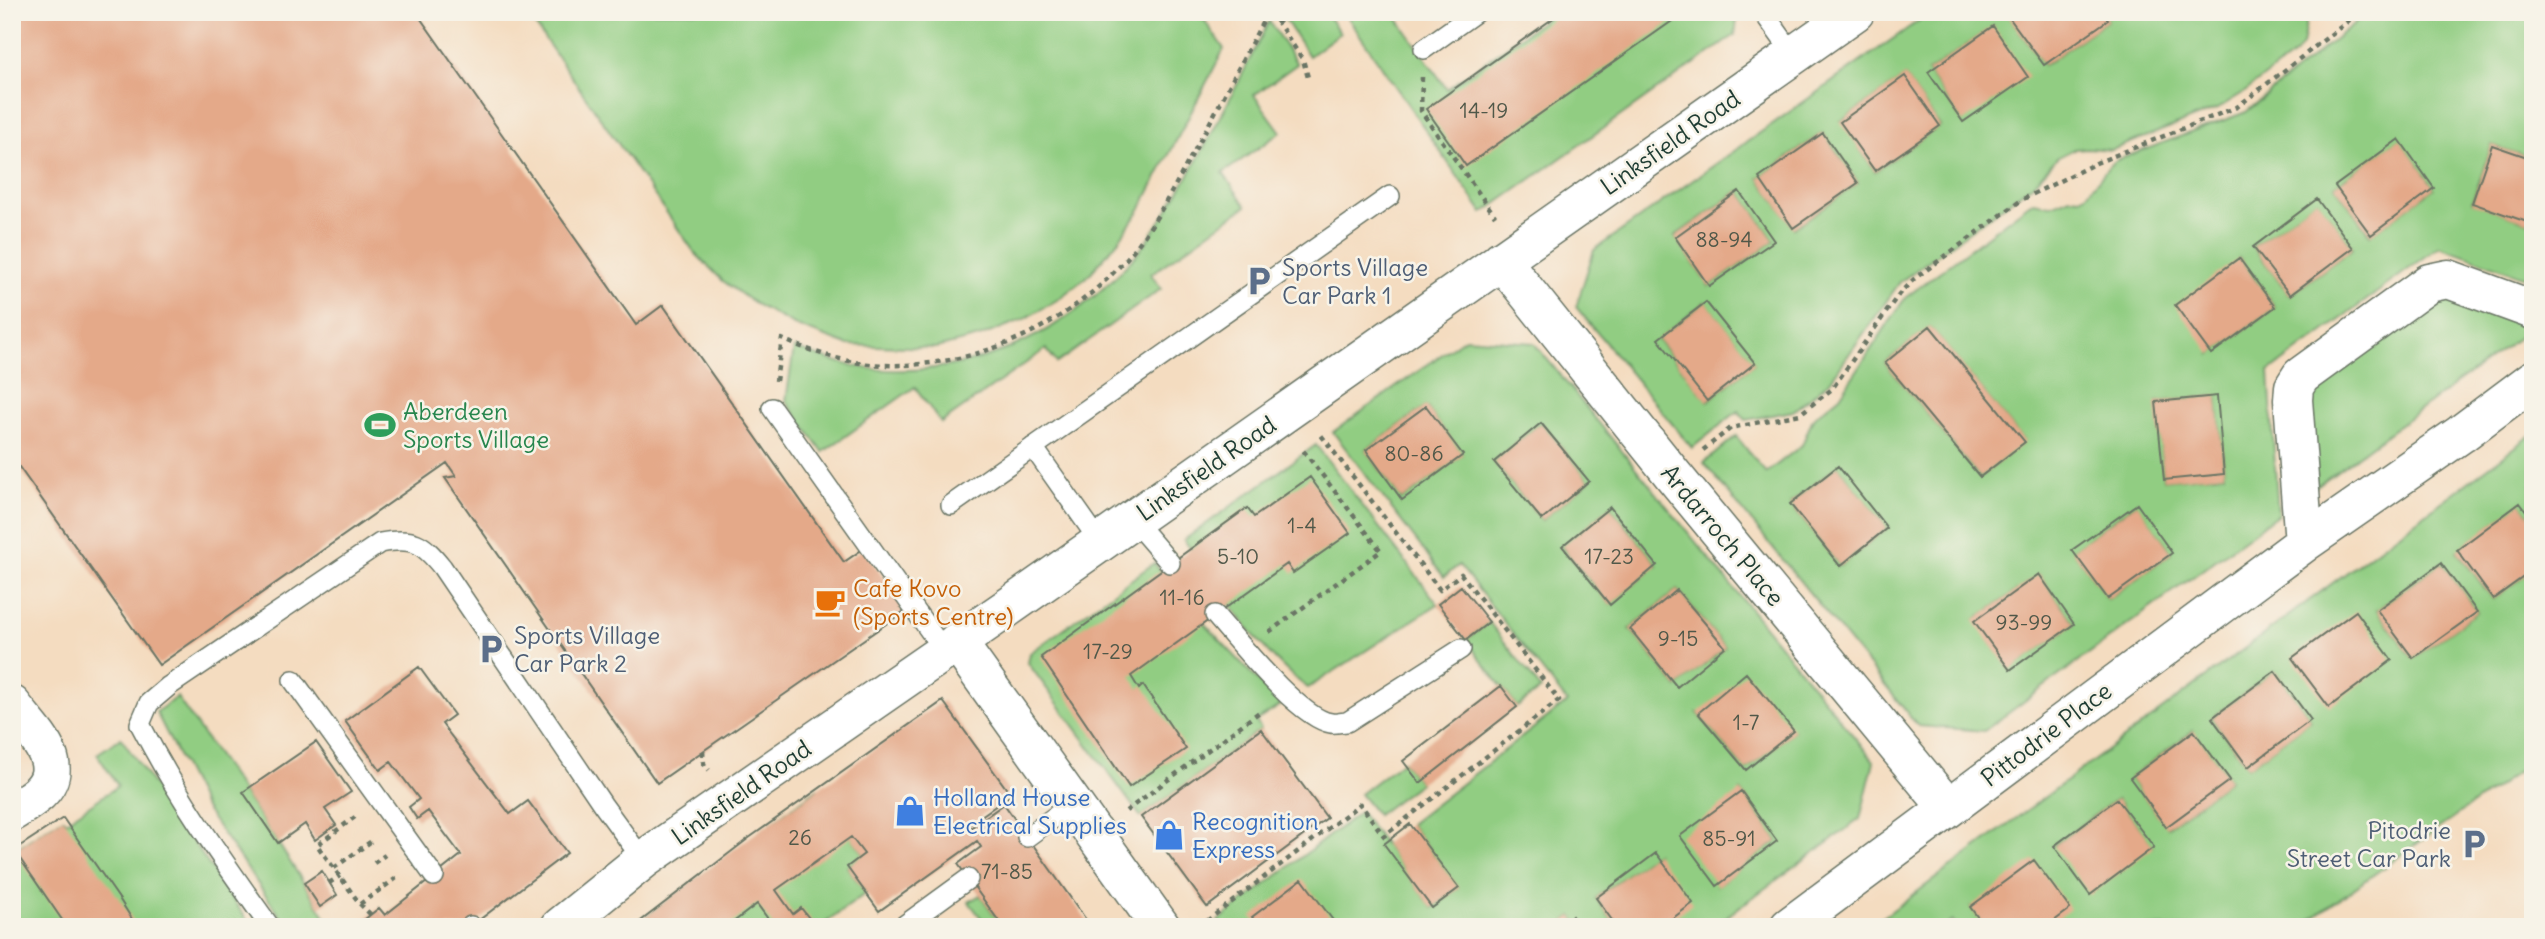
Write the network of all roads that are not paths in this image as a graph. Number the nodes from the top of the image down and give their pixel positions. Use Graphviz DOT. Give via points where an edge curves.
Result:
graph roads {
  1 [pos="1476,12"];
  2 [pos="1763,12"];
  3 [pos="1855,12"];
  4 [pos="1424,49"];
  5 [pos="1794,55"];
  6 [pos="1390,196"];
  7 [pos="1501,260"];
  8 [pos="2533,310"];
  9 [pos="2533,380"];
  10 [pos="772,408"];
  11 [pos="1033,447"];
  12 [pos="951,505"];
  13 [pos="1132,520"];
  14 [pos="1100,542"];
  15 [pos="2304,542"];
  16 [pos="1170,563"];
  17 [pos="1215,615"];
  18 [pos="951,647"];
  19 [pos="1461,649"];
  20 [pos="293,680"];
  21 [pos="12,705"];
  22 [pos="1072,804"];
  23 [pos="1948,808"];
  24 [pos="12,812"];
  25 [pos="1027,837"];
  26 [pos="643,860"];
  27 [pos="434,876"];
  28 [pos="968,879"];
  29 [pos="270,927"];
  30 [pos="560,927"];
  31 [pos="902,927"];
  32 [pos="1161,927"];
  33 [pos="1789,927"];
  1 -- 4 [label="lane"];
  2 -- 5 [label="lane"];
  3 -- 5 [label="street, Linksfield Road"];
  5 -- 7 [label="street, Linksfield Road"];
  6 -- 11 [label="lane"];
  7 -- 13 [label="street, Linksfield Road"];
  7 -- 23 [label="street, Ardarroch Place"];
  8 -- 15 [label="street" via="2448,279 2439,280 2301,376 2293,400"];
  9 -- 15 [label="street, Pittodrie Place"];
  10 -- 18 [label="lane"];
  11 -- 12 [label="lane"];
  11 -- 14 [label="lane"];
  13 -- 14 [label="street, Linksfield Road"];
  13 -- 16 [label="lane"];
  14 -- 18 [label="street, Linksfield Road"];
  15 -- 23 [label="street, Pittodrie Place"];
  17 -- 19 [label="lane" via="1287,692 1314,717 1331,724 1347,722"];
  18 -- 22 [label="street"];
  18 -- 26 [label="street, Linksfield Road"];
  20 -- 27 [label="lane"];
  21 -- 24 [label="street" via="52,766 39,792"];
  22 -- 25 [label="lane"];
  22 -- 32 [label="street"];
  23 -- 33 [label="street, Pittodrie Place"];
  26 -- 29 [label="lane" via="442,567 426,547 399,539 380,543 169,686 149,703 140,724 190,814"];
  26 -- 30 [label="street, Linksfield Road"];
  28 -- 31 [label="lane"];
}
